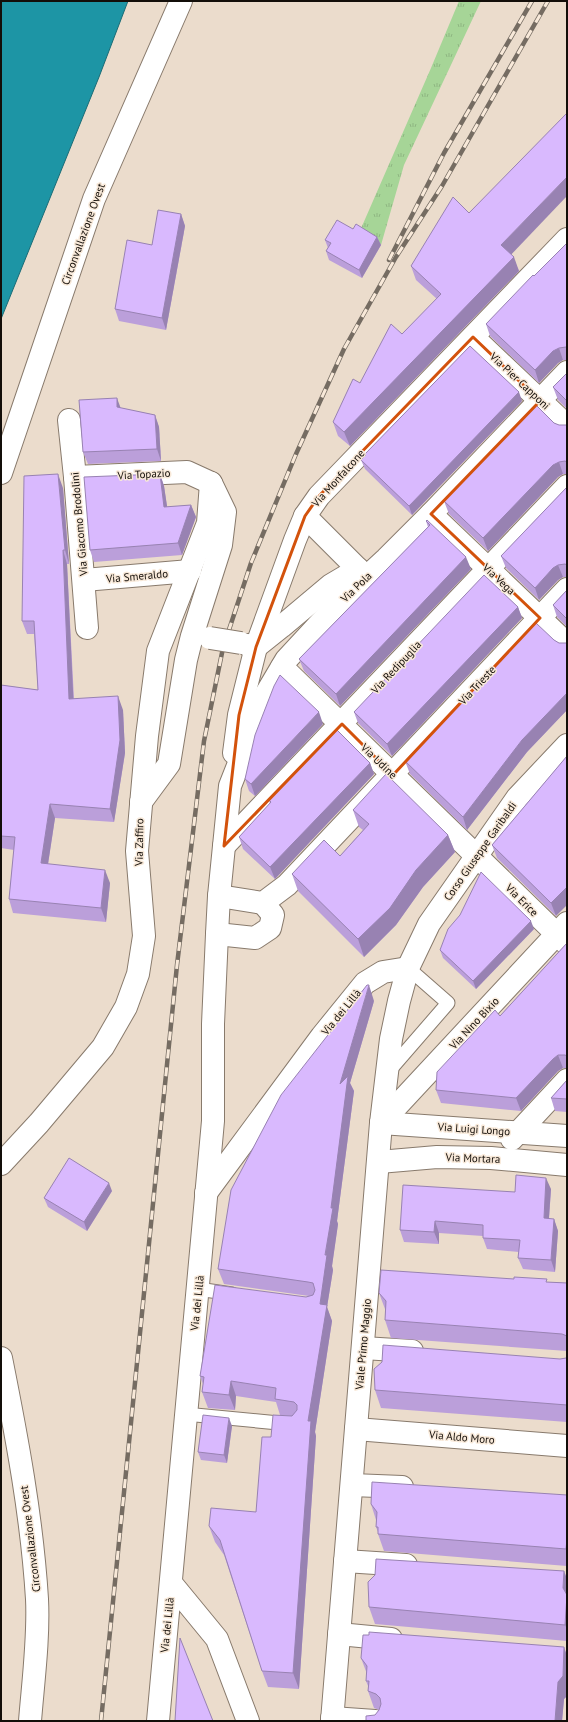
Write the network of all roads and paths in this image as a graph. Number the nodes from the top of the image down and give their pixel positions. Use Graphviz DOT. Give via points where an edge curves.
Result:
graph roads {
  1 [pos="181,1"];
  2 [pos="567,239"];
  3 [pos="473,337"];
  4 [pos="567,372"];
  5 [pos="540,401"];
  6 [pos="69,420"];
  7 [pos="567,426"];
  8 [pos="1,473"];
  9 [pos="75,477"];
  10 [pos="211,483"];
  11 [pos="567,486"];
  12 [pos="431,514"];
  13 [pos="305,516"];
  14 [pos="488,569"];
  15 [pos="190,571"];
  16 [pos="362,573"];
  17 [pos="84,580"];
  18 [pos="567,589"];
  19 [pos="540,618"];
  20 [pos="86,628"];
  21 [pos="201,637"];
  22 [pos="567,644"];
  23 [pos="248,645"];
  24 [pos="282,667"];
  25 [pos="342,724"];
  26 [pos="567,745"];
  27 [pos="393,774"];
  28 [pos="230,786"];
  29 [pos="141,803"];
  30 [pos="224,846"];
  31 [pos="477,856"];
  32 [pos="219,896"];
  33 [pos="263,903"];
  34 [pos="217,934"];
  35 [pos="563,934"];
  36 [pos="408,968"];
  37 [pos="388,1072"];
  38 [pos="567,1080"];
  39 [pos="381,1123"];
  40 [pos="518,1132"];
  41 [pos="567,1136"];
  42 [pos="491,1158"];
  43 [pos="379,1162"];
  44 [pos="1,1164"];
  45 [pos="567,1165"];
  46 [pos="206,1193"];
  47 [pos="198,1289"];
  48 [pos="244,1295"];
  49 [pos="363,1348"];
  50 [pos="434,1353"];
  51 [pos="1,1358"];
  52 [pos="185,1414"];
  53 [pos="295,1424"];
  54 [pos="356,1429"];
  55 [pos="567,1446"];
  56 [pos="352,1485"];
  57 [pos="423,1488"];
  58 [pos="345,1561"];
  59 [pos="424,1567"];
  60 [pos="171,1583"];
  61 [pos="339,1634"];
  62 [pos="410,1640"];
  63 [pos="332,1719"];
  64 [pos="30,1721"];
  65 [pos="158,1721"];
  66 [pos="248,1721"];
  67 [pos="375,1721"];
  1 -- 8 [label="street, Circonvallazione Ovest" via="94,199"];
  2 -- 3 [label="street, Via Monfalcone"];
  3 -- 5 [label="street, Via Pier Capponi"];
  3 -- 13 [label="street, Via Monfalcone" via="319,496"];
  4 -- 5 [label="street, Via Pola"];
  5 -- 7 [label="street, Via Pier Capponi"];
  5 -- 12 [label="street, Via Pola"];
  6 -- 9 [label="street, Via Giacomo Brodolini"];
  9 -- 10 [label="street, Via Topazio" via="187,472"];
  9 -- 17 [label="street, Via Giacomo Brodolini"];
  10 -- 15 [label="street, Via Zaffiro" via="208,523"];
  10 -- 21 [label="street" via="225,512 222,545"];
  11 -- 14 [label="street, Via Redipuglia"];
  12 -- 14 [label="street, Via Vega"];
  12 -- 16 [label="street, Via Pola"];
  13 -- 16 [label="street"];
  13 -- 23 [label="street, Via Monfalcone" via="271,602"];
  14 -- 19 [label="street, Via Vega"];
  14 -- 25 [label="street, Via Redipuglia"];
  15 -- 17 [label="street, Via Smeraldo"];
  15 -- 29 [label="street, Via Zaffiro" via="158,651"];
  16 -- 23 [label="street" via="330,585 281,627"];
  16 -- 24 [label="street, Via Pola"];
  17 -- 20 [label="street, Via Giacomo Brodolini"];
  18 -- 19 [label="street, Via Trieste"];
  19 -- 22 [label="street, Via Vega"];
  19 -- 27 [label="street, Via Trieste"];
  21 -- 23 [label="street, bridge"];
  21 -- 29 [label="street" via="186,660 169,764"];
  23 -- 28 [label="street, Via Monfalcone"];
  24 -- 25 [label="street, Via Udine"];
  24 -- 28 [label="street, Via Pola" via="267,692"];
  25 -- 27 [label="street, Via Udine"];
  25 -- 30 [label="street, Via Redipuglia"];
  26 -- 31 [label="street, Corso Giuseppe Garibaldi" via="517,798"];
  27 -- 31 [label="street, Via Udine"];
  27 -- 33 [label="street, Via Trieste" via="287,885"];
  28 -- 30 [label="street, Via Pola"];
  29 -- 44 [label="street, Via Zaffiro" via="137,851 144,936 138,974 126,1007 103,1047"];
  30 -- 32 [label="street, Via Pola"];
  31 -- 35 [label="street, Via Erice"];
  31 -- 36 [label="street, Corso Giuseppe Garibaldi" via="429,924"];
  32 -- 33 [label="street"];
  32 -- 34 [label="street, Via Pola"];
  33 -- 34 [label="street" via="273,915 270,928 255,938"];
  34 -- 46 [label="street, Via Pola" via="213,1024 213,1121"];
  35 -- 39 [label="street, Via Nino Bixio"];
  36 -- 37 [label="street, Viale Primo Maggio" via="398,1000"];
  36 -- 37 [label="lane" via="448,1003"];
  36 -- 46 [label="street, Via dei Lillà" via="383,972 365,983 322,1036"];
  37 -- 39 [label="street, Viale Primo Maggio"];
  38 -- 40 [label="street"];
  39 -- 40 [label="street, Via Luigi Longo"];
  39 -- 43 [label="street, Viale Primo Maggio"];
  40 -- 41 [label="street, Via Luigi Longo"];
  40 -- 42 [label="street"];
  42 -- 43 [label="street, Via Mortara" via="437,1156"];
  42 -- 45 [label="street, Via Mortara"];
  43 -- 49 [label="street, Viale Primo Maggio" via="377,1272"];
  46 -- 47 [label="street, Via dei Lillà"];
  47 -- 48 [label="lane"];
  47 -- 52 [label="street, Via dei Lillà"];
  49 -- 50 [label="street"];
  49 -- 54 [label="street, Viale Primo Maggio"];
  51 -- 64 [label="street, Circonvallazione Ovest" via="27,1500 37,1601"];
  52 -- 53 [label="lane"];
  52 -- 60 [label="street, Via dei Lillà"];
  54 -- 55 [label="street, Via Aldo Moro"];
  54 -- 56 [label="street, Viale Primo Maggio"];
  56 -- 57 [label="street"];
  56 -- 58 [label="street, Viale Primo Maggio"];
  58 -- 59 [label="street"];
  58 -- 61 [label="street, Viale Primo Maggio"];
  60 -- 65 [label="street, Via dei Lillà"];
  60 -- 66 [label="street" via="217,1639"];
  61 -- 62 [label="street"];
  61 -- 63 [label="street, Viale Primo Maggio"];
  63 -- 67 [label="street"];
}
